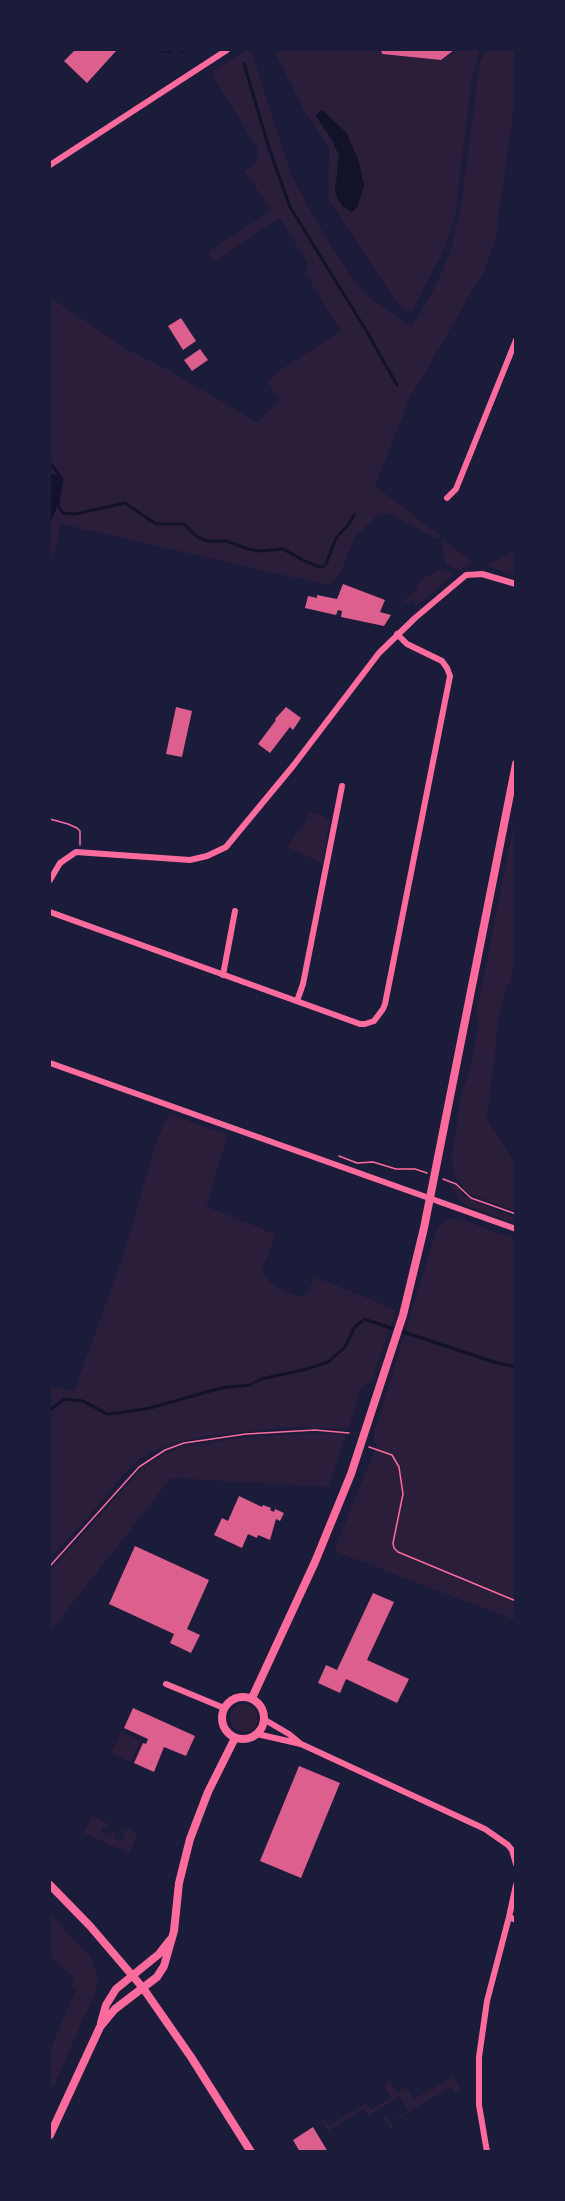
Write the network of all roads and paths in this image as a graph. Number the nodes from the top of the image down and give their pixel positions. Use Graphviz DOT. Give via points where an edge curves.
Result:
graph roads {
  1 [pos="227,50"];
  2 [pos="50,165"];
  3 [pos="516,340"];
  4 [pos="447,498"];
  5 [pos="516,584"];
  6 [pos="397,634"];
  7 [pos="515,769"];
  8 [pos="342,786"];
  9 [pos="50,819"];
  10 [pos="81,851"];
  11 [pos="50,880"];
  12 [pos="235,911"];
  13 [pos="50,912"];
  14 [pos="223,975"];
  15 [pos="297,1001"];
  16 [pos="50,1063"];
  17 [pos="396,1170"];
  18 [pos="434,1176"];
  19 [pos="430,1198"];
  20 [pos="516,1214"];
  21 [pos="516,1229"];
  22 [pos="349,1433"];
  23 [pos="362,1445"];
  24 [pos="50,1566"];
  25 [pos="516,1600"];
  26 [pos="166,1684"];
  27 [pos="252,1698"];
  28 [pos="224,1708"];
  29 [pos="265,1720"];
  30 [pos="257,1734"];
  31 [pos="235,1738"];
  32 [pos="301,1744"];
  33 [pos="516,1864"];
  34 [pos="50,1885"];
  35 [pos="516,1885"];
  36 [pos="508,1917"];
  37 [pos="516,1920"];
  38 [pos="171,1939"];
  39 [pos="133,1975"];
  40 [pos="143,1988"];
  41 [pos="100,2027"];
  42 [pos="50,2135"];
  43 [pos="251,2151"];
  44 [pos="487,2151"];
  1 -- 2 [label="street"];
  3 -- 4 [label="street" via="456,489"];
  5 -- 6 [label="street" via="485,574 466,575"];
  6 -- 10 [label="street" via="226,847 190,860"];
  6 -- 15 [label="street" via="407,644 442,661 450,676 383,1009 374,1021 365,1024"];
  7 -- 18 [label="street"];
  8 -- 15 [label="street"];
  9 -- 10 [label="path" via="80,831"];
  10 -- 11 [label="street" via="65,858"];
  12 -- 14 [label="street"];
  13 -- 14 [label="street"];
  14 -- 15 [label="street"];
  16 -- 19 [label="street"];
  17 -- 18 [label="path" via="415,1169"];
  18 -- 19 [label="street"];
  18 -- 20 [label="path" via="456,1184 471,1198"];
  19 -- 21 [label="street"];
  19 -- 23 [label="street" via="403,1315"];
  22 -- 24 [label="path" via="315,1430 246,1434 184,1443 165,1450 139,1467"];
  23 -- 25 [label="path" via="392,1455 399,1467 403,1494 394,1548"];
  23 -- 27 [label="street" via="315,1562"];
  26 -- 28 [label="street"];
  27 -- 28 [label="street" via="236,1698"];
  27 -- 29 [label="street" via="264,1711"];
  28 -- 31 [label="street" via="223,1725"];
  29 -- 30 [label="street"];
  29 -- 32 [label="street"];
  30 -- 31 [label="street"];
  30 -- 32 [label="street"];
  31 -- 38 [label="street" via="208,1792 188,1846"];
  32 -- 33 [label="street" via="494,1834 508,1845"];
  34 -- 39 [label="main road"];
  35 -- 36 [label="street"];
  36 -- 37 [label="street"];
  36 -- 44 [label="street" via="486,2008 479,2057 479,2105"];
  38 -- 39 [label="street"];
  38 -- 40 [label="street" via="164,1966"];
  39 -- 40 [label="main road"];
  39 -- 41 [label="street" via="111,1996"];
  40 -- 41 [label="street" via="115,2009"];
  40 -- 43 [label="main road"];
  41 -- 42 [label="street"];
}
